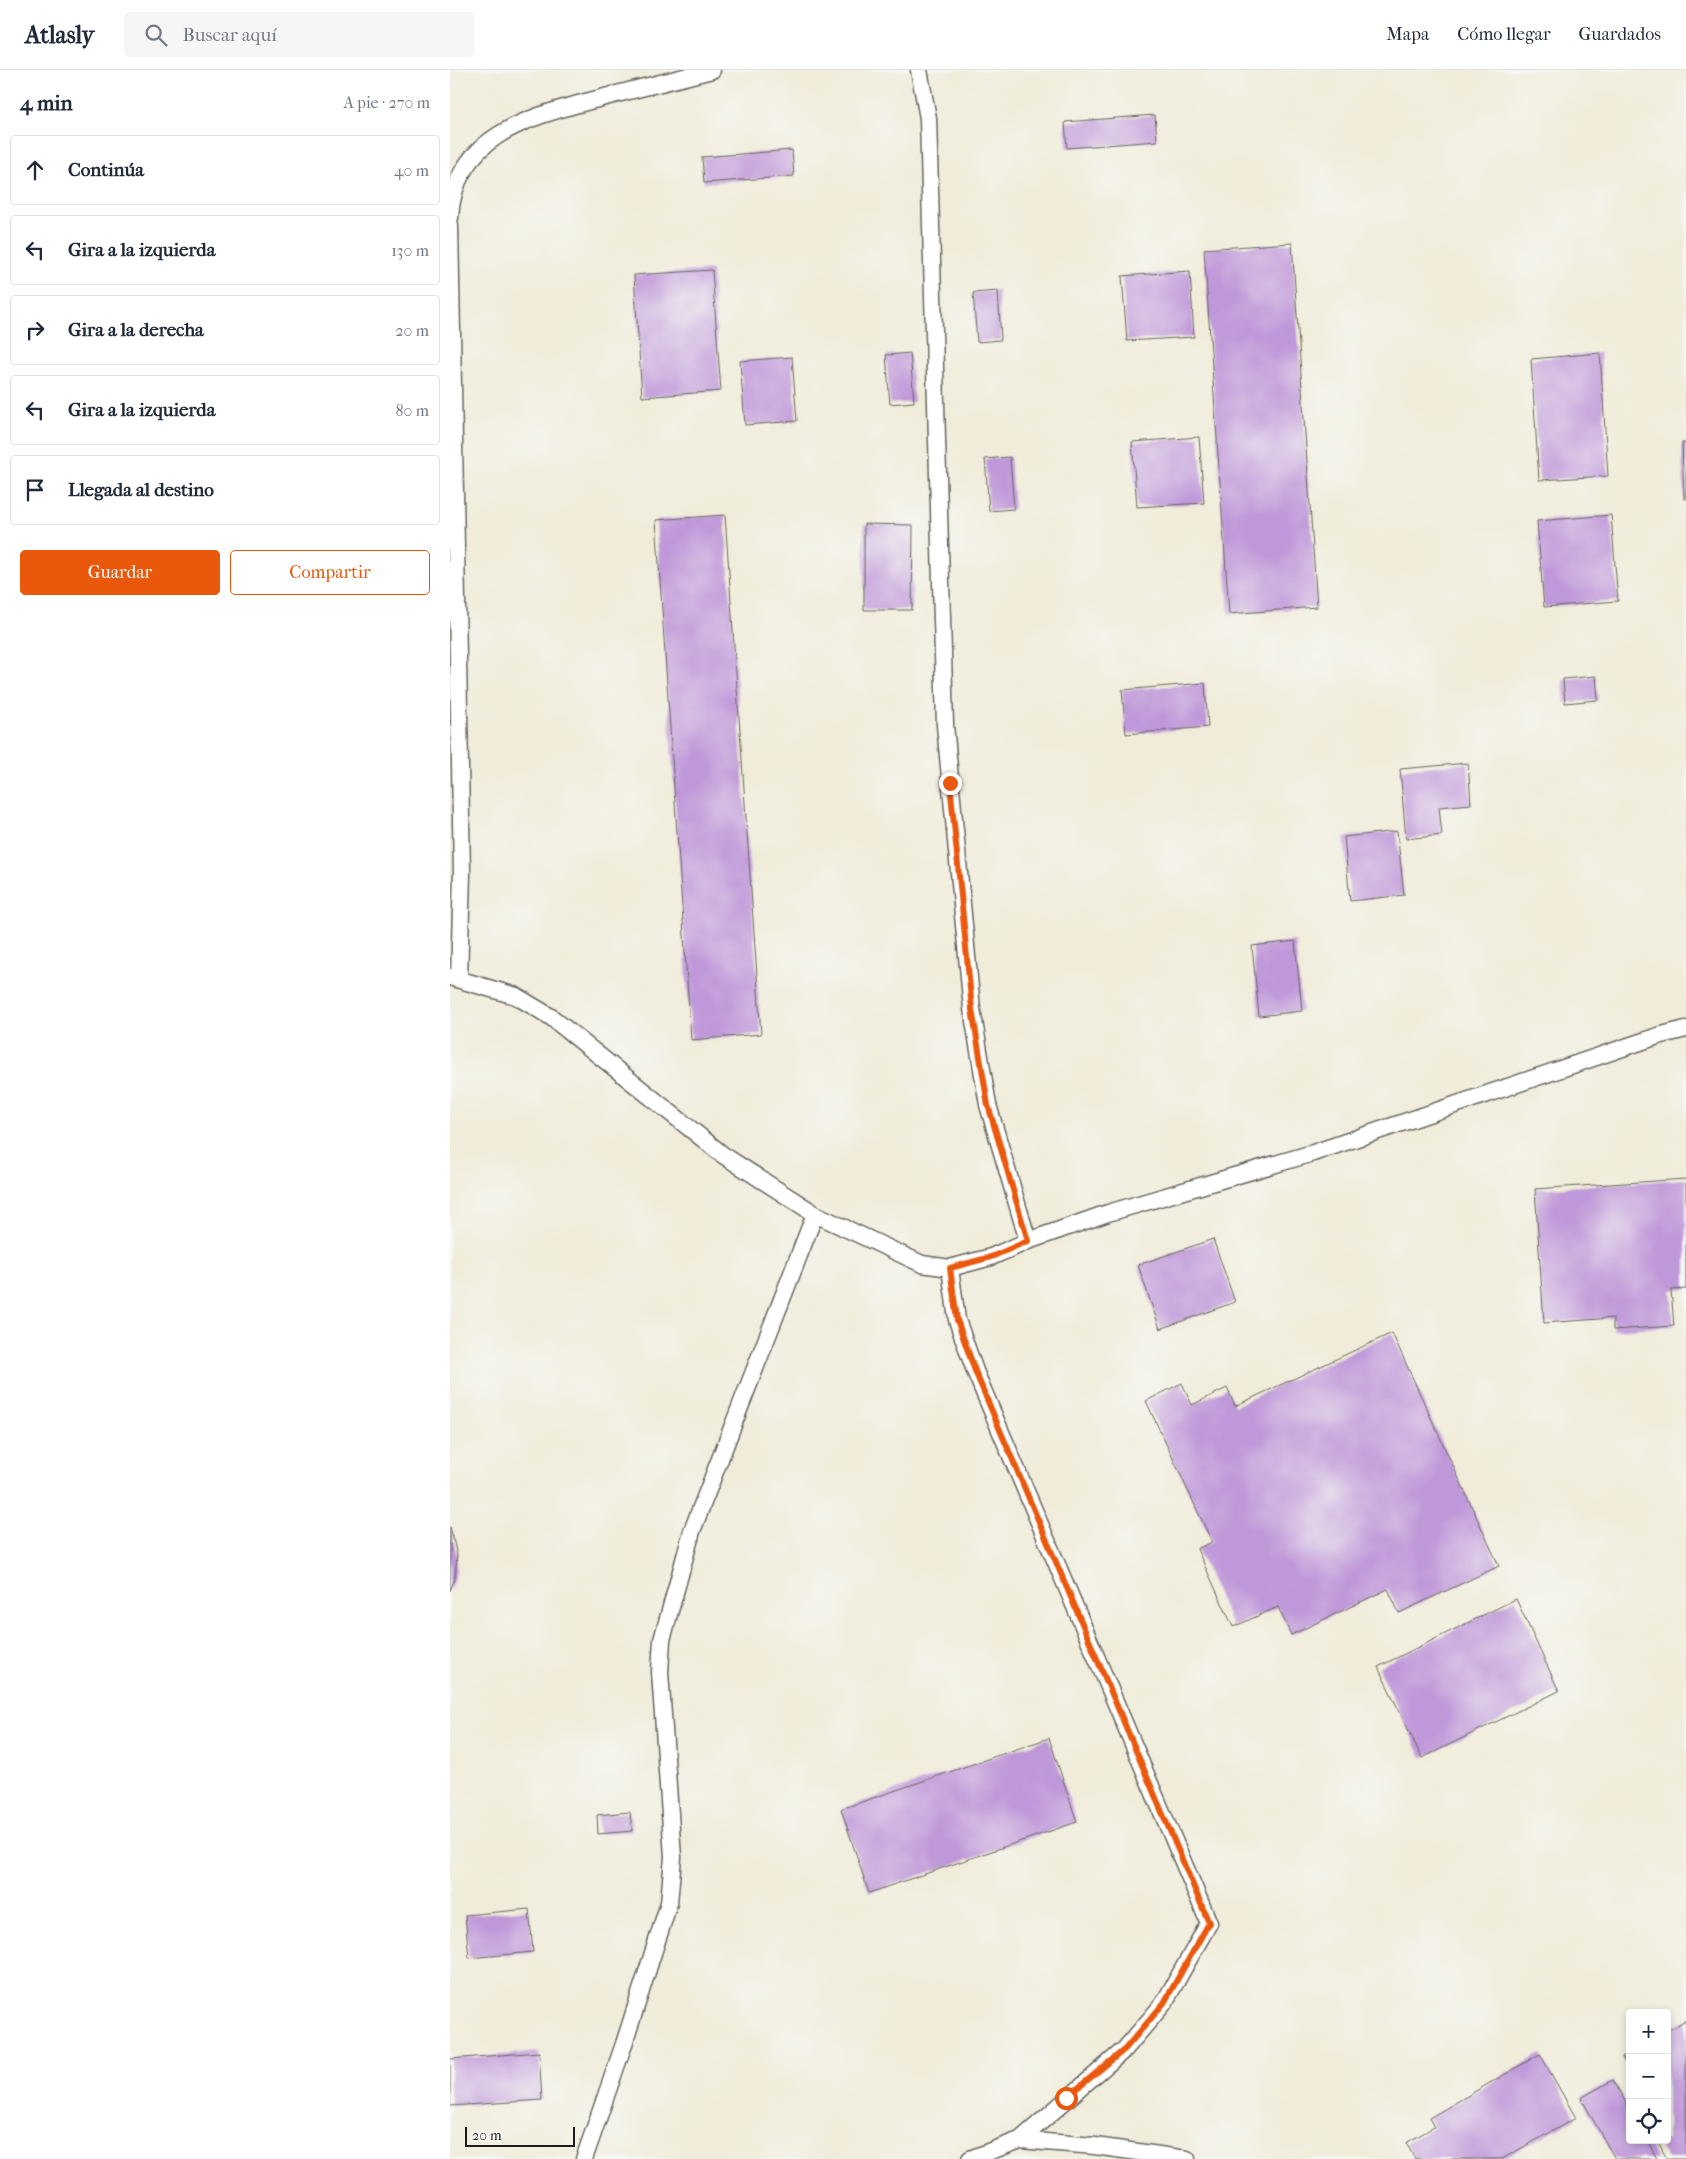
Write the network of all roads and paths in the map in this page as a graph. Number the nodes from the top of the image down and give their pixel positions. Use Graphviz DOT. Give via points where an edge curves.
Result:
graph roads {
  1 [pos="712,70"];
  2 [pos="920,70"];
  3 [pos="450,218"];
  4 [pos="450,225"];
  5 [pos="455,978"];
  6 [pos="1686,1029"];
  7 [pos="815,1214"];
  8 [pos="1028,1241"];
  9 [pos="950,1268"];
  10 [pos="1020,2140"];
  11 [pos="584,2159"];
  12 [pos="970,2159"];
  13 [pos="1187,2159"];
  1 -- 3 [label="lane" via="550,111 498,134 481,148 460,176 454,190"];
  2 -- 8 [label="lane" via="928,118 945,716 950,783 974,1018 988,1105"];
  4 -- 5 [label="lane" via="462,873"];
  5 -- 7 [label="lane" via="516,996 551,1017 724,1155"];
  6 -- 8 [label="lane" via="1313,1153 1108,1213"];
  7 -- 9 [label="lane" via="922,1264"];
  7 -- 11 [label="lane" via="692,1531 662,1640 660,1672 673,1857 669,1903"];
  8 -- 9 [label="lane" via="991,1257"];
  9 -- 10 [label="lane" via="957,1320 975,1371 1209,1923 1164,2003 1125,2049"];
  10 -- 12 [label="lane"];
  10 -- 13 [label="lane" via="1095,2146"];
}
